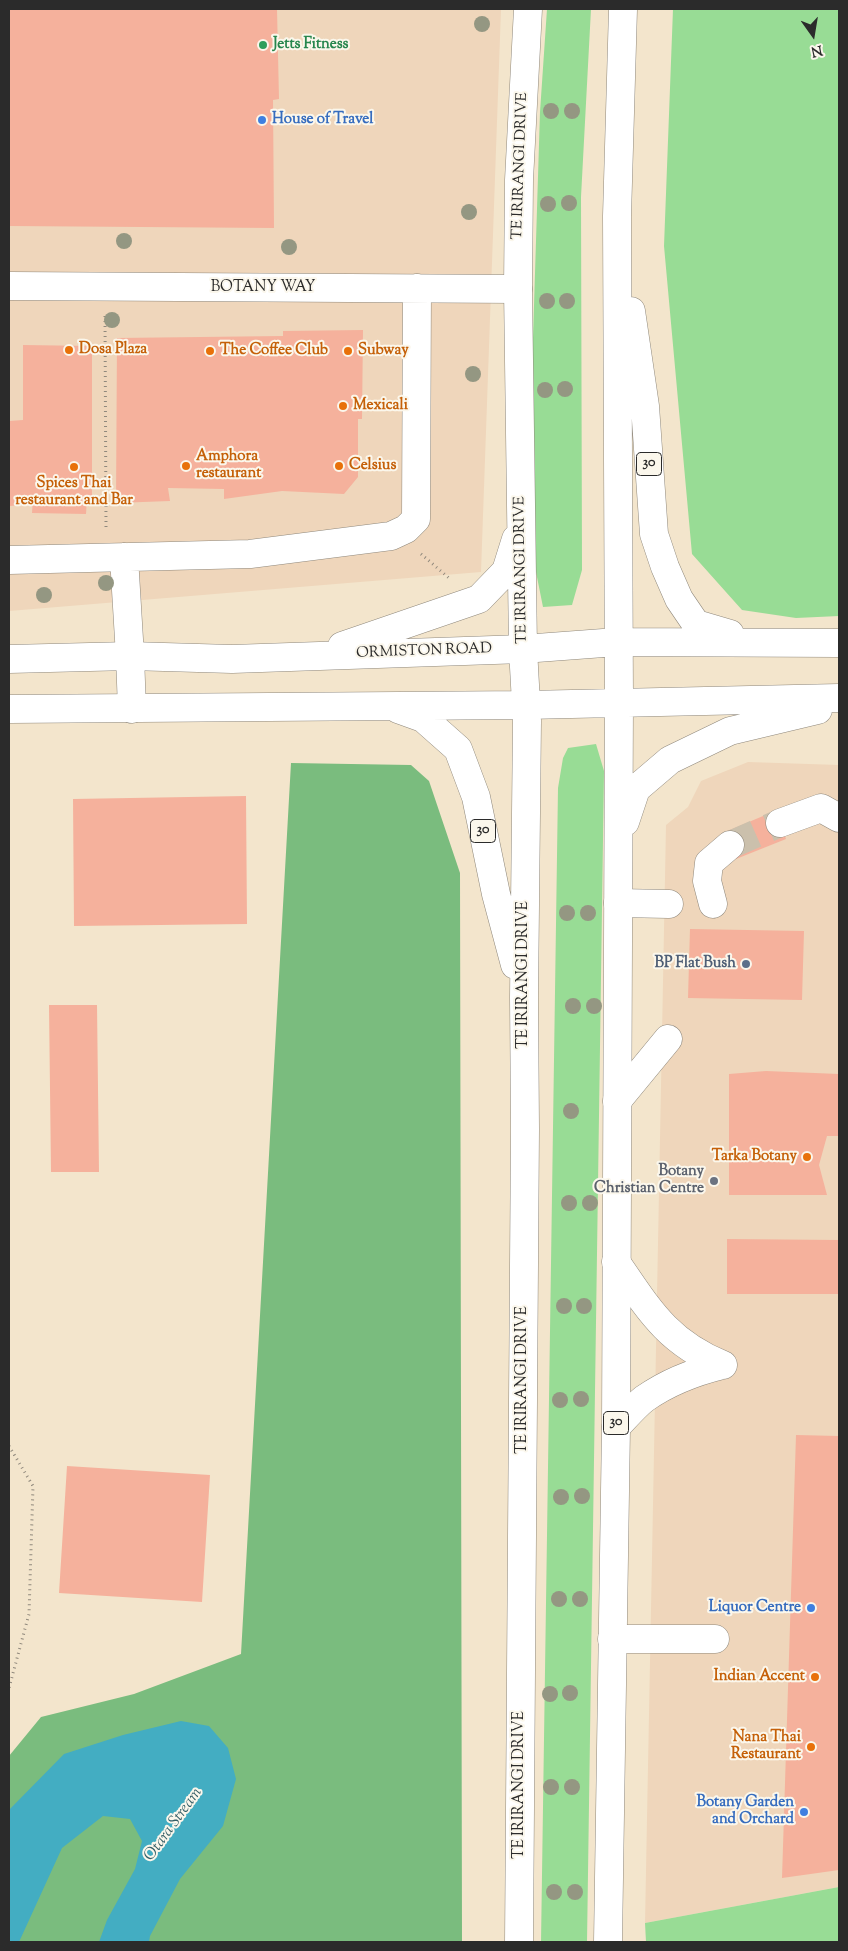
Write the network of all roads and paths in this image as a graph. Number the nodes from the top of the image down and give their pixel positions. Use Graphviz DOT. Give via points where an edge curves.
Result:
graph roads {
  1 [pos="528,9"];
  2 [pos="623,9"];
  3 [pos="617,216"];
  4 [pos="9,286"];
  5 [pos="104,287"];
  6 [pos="417,288"];
  7 [pos="518,289"];
  8 [pos="521,521"];
  9 [pos="401,532"];
  10 [pos="115,558"];
  11 [pos="9,560"];
  12 [pos="471,602"];
  13 [pos="617,642"];
  14 [pos="774,643"];
  15 [pos="839,644"];
  16 [pos="523,649"];
  17 [pos="130,656"];
  18 [pos="312,656"];
  19 [pos="9,659"];
  20 [pos="839,698"];
  21 [pos="619,702"];
  22 [pos="527,704"];
  23 [pos="839,704"];
  24 [pos="387,705"];
  25 [pos="9,709"];
  26 [pos="132,709"];
  27 [pos="839,818"];
  28 [pos="780,823"];
  29 [pos="618,843"];
  30 [pos="730,845"];
  31 [pos="618,903"];
  32 [pos="669,904"];
  33 [pos="713,904"];
  34 [pos="524,997"];
  35 [pos="668,1039"];
  36 [pos="617,1102"];
  37 [pos="616,1262"];
  38 [pos="616,1427"];
  39 [pos="9,1446"];
  40 [pos="612,1639"];
  41 [pos="715,1639"];
  42 [pos="9,1688"];
  43 [pos="519,1942"];
  44 [pos="608,1942"];
  1 -- 7 [label="main road, TE IRIRANGI DRIVE / 30" via="519,180"];
  2 -- 3 [label="main road, 30"];
  3 -- 13 [label="main road, 30"];
  3 -- 14 [label="main road, 30" via="645,406 654,534 665,567 679,599 696,624"];
  4 -- 5 [label="main road, BOTANY WAY"];
  5 -- 6 [label="main road, BOTANY WAY"];
  5 -- 10 [label="path"];
  6 -- 7 [label="main road, BOTANY WAY"];
  6 -- 9 [label="main road" via="416,518"];
  7 -- 8 [label="main road, TE IRIRANGI DRIVE / 30"];
  8 -- 12 [label="main road" via="506,571 479,599"];
  8 -- 16 [label="main road, TE IRIRANGI DRIVE / 30"];
  9 -- 10 [label="main road" via="391,536 250,554"];
  9 -- 12 [label="path" via="426,559 463,590"];
  10 -- 11 [label="main road"];
  10 -- 17 [label="main road"];
  12 -- 18 [label="main road"];
  13 -- 14 [label="main road, ORMISTON ROAD"];
  13 -- 16 [label="main road, ORMISTON ROAD"];
  13 -- 21 [label="main road, 30"];
  14 -- 15 [label="main road, ORMISTON ROAD"];
  16 -- 18 [label="main road, ORMISTON ROAD"];
  16 -- 22 [label="main road, TE IRIRANGI DRIVE / 30"];
  17 -- 18 [label="main road, ORMISTON ROAD" via="232,659"];
  17 -- 19 [label="main road, ORMISTON ROAD"];
  17 -- 26 [label="main road"];
  20 -- 21 [label="main road"];
  21 -- 22 [label="main road"];
  21 -- 29 [label="main road, 30"];
  22 -- 24 [label="main road"];
  22 -- 34 [label="main road, TE IRIRANGI DRIVE / 30"];
  23 -- 29 [label="main road" via="730,731 670,760 636,789"];
  24 -- 26 [label="main road"];
  24 -- 34 [label="main road, 30" via="423,718 458,749 476,797 496,894"];
  25 -- 26 [label="main road"];
  27 -- 28 [label="main road" via="821,808"];
  29 -- 31 [label="main road, 30"];
  30 -- 33 [label="main road" via="709,863 707,881"];
  31 -- 32 [label="main road"];
  31 -- 36 [label="main road, 30"];
  34 -- 43 [label="main road, TE IRIRANGI DRIVE / 30"];
  35 -- 36 [label="main road"];
  36 -- 37 [label="main road, 30"];
  37 -- 38 [label="main road, 30"];
  37 -- 38 [label="main road" via="666,1331 696,1353 723,1366 695,1372 674,1382 643,1400"];
  38 -- 40 [label="main road, 30"];
  39 -- 42 [label="path" via="33,1486 29,1614"];
  40 -- 41 [label="main road"];
  40 -- 44 [label="main road, 30"];
}
